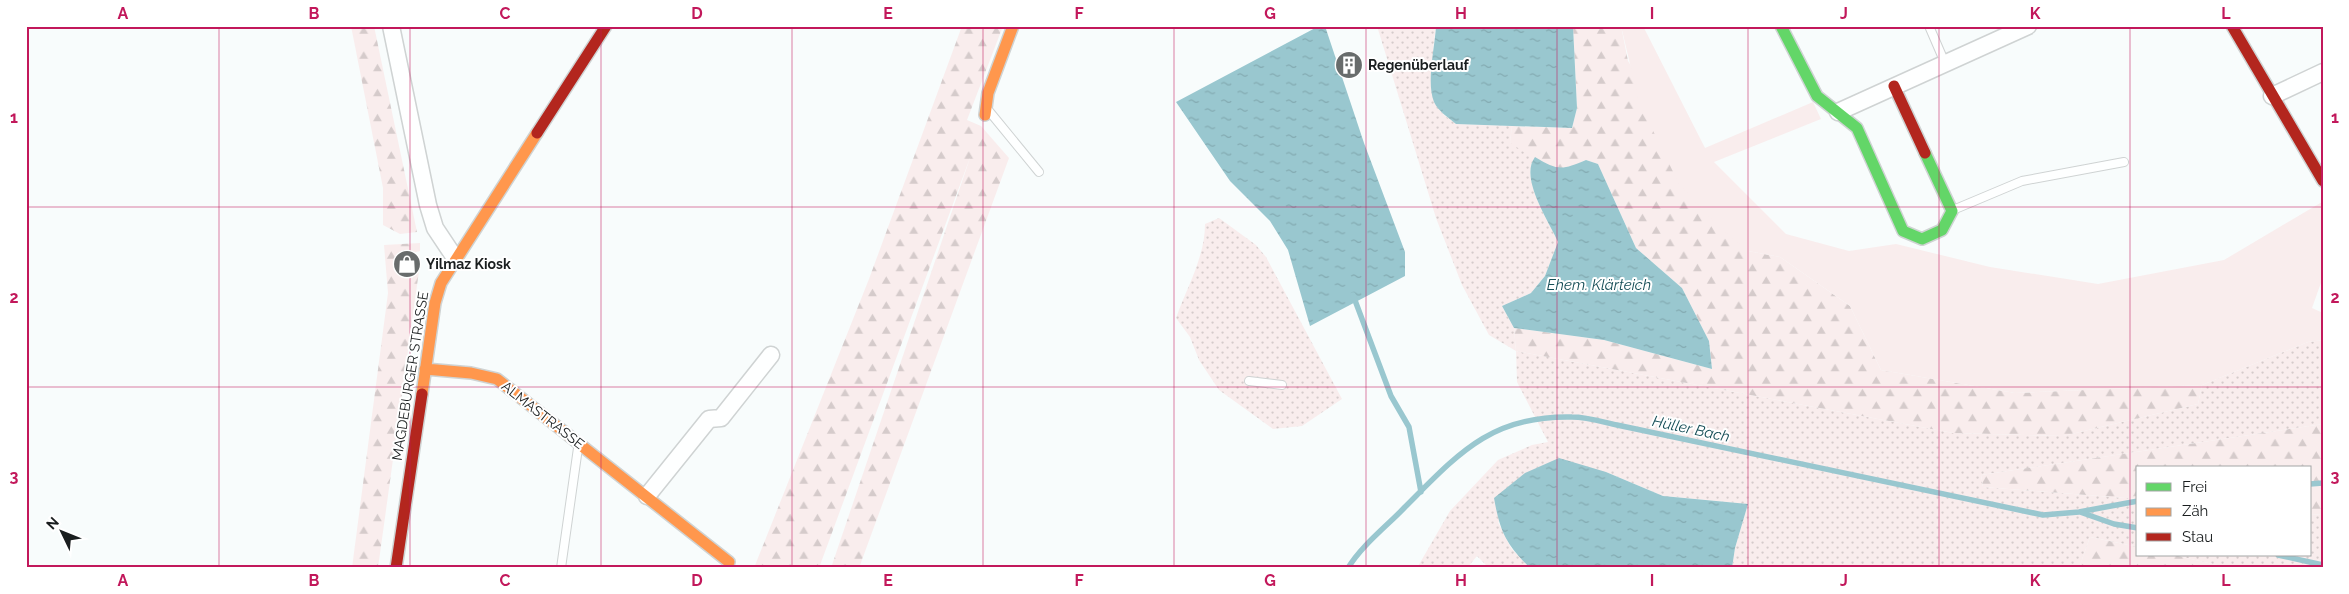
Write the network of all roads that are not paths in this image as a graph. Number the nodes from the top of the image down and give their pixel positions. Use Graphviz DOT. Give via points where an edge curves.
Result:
graph roads {
  1 [pos="391,26"];
  2 [pos="606,26"];
  3 [pos="1013,26"];
  4 [pos="1781,26"];
  5 [pos="1929,26"];
  6 [pos="2028,26"];
  7 [pos="2232,26"];
  8 [pos="1945,63"];
  9 [pos="2323,72"];
  10 [pos="1894,86"];
  11 [pos="2272,96"];
  12 [pos="986,111"];
  13 [pos="1838,112"];
  14 [pos="2124,162"];
  15 [pos="1039,172"];
  16 [pos="2323,181"];
  17 [pos="1952,211"];
  18 [pos="455,258"];
  19 [pos="771,356"];
  20 [pos="425,369"];
  21 [pos="1249,381"];
  22 [pos="1282,386"];
  23 [pos="578,444"];
  24 [pos="646,496"];
  25 [pos="728,562"];
  26 [pos="396,568"];
  27 [pos="561,568"];
  1 -- 18 [label="street" via="428,205 435,228"];
  2 -- 18 [label="street, MAGDEBURGER STRASSE"];
  3 -- 12 [label="street" via="988,93"];
  4 -- 13 [label="street" via="1818,96"];
  5 -- 8 [label="lane"];
  6 -- 8 [label="street"];
  7 -- 11 [label="street"];
  8 -- 10 [label="street"];
  9 -- 11 [label="street"];
  10 -- 13 [label="street"];
  10 -- 17 [label="street"];
  11 -- 16 [label="street"];
  12 -- 15 [label="lane"];
  13 -- 17 [label="street" via="1857,128 1903,232 1922,239 1942,230"];
  14 -- 17 [label="lane" via="2022,181"];
  18 -- 20 [label="street, MAGDEBURGER STRASSE" via="441,283 435,303"];
  19 -- 24 [label="street" via="721,418 709,419"];
  20 -- 23 [label="street, ALMASTRASSE" via="472,373 497,379"];
  20 -- 26 [label="street, MAGDEBURGER STRASSE"];
  21 -- 22 [label="lane"];
  23 -- 24 [label="street, ALMASTRASSE"];
  23 -- 27 [label="lane"];
  24 -- 25 [label="street, ALMASTRASSE"];
}
